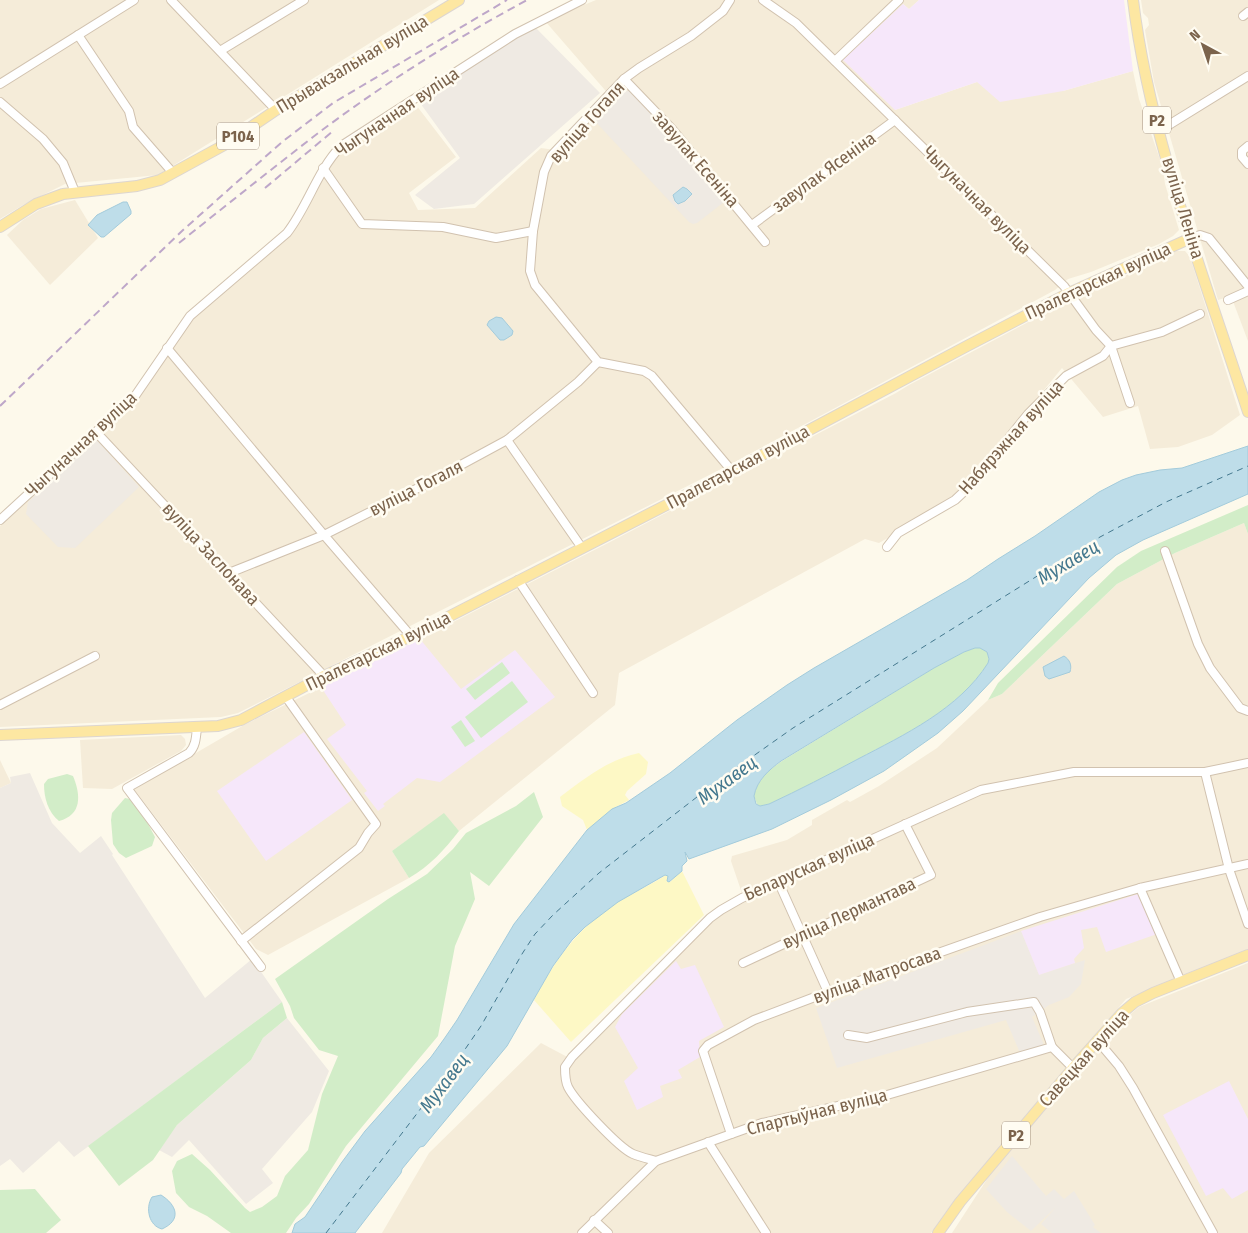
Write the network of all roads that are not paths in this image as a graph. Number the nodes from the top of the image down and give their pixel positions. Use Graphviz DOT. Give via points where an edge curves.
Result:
graph roads {
  1 [pos="134,0"];
  2 [pos="171,0"];
  3 [pos="304,0"];
  4 [pos="459,0"];
  5 [pos="582,0"];
  6 [pos="730,0"];
  7 [pos="763,0"];
  8 [pos="899,0"];
  9 [pos="1133,0"];
  10 [pos="289,4"];
  11 [pos="78,35"];
  12 [pos="220,51"];
  13 [pos="835,61"];
  14 [pos="1248,76"];
  15 [pos="624,79"];
  16 [pos="0,84"];
  17 [pos="0,102"];
  18 [pos="276,110"];
  19 [pos="895,120"];
  20 [pos="1159,131"];
  21 [pos="1248,146"];
  22 [pos="1248,164"];
  23 [pos="323,168"];
  24 [pos="174,173"];
  25 [pos="75,192"];
  26 [pos="752,225"];
  27 [pos="0,227"];
  28 [pos="533,231"];
  29 [pos="1191,238"];
  30 [pos="766,242"];
  31 [pos="1248,286"];
  32 [pos="1248,291"];
  33 [pos="1069,293"];
  34 [pos="1228,300"];
  35 [pos="1200,314"];
  36 [pos="1111,346"];
  37 [pos="167,348"];
  38 [pos="598,362"];
  39 [pos="1130,403"];
  40 [pos="1248,412"];
  41 [pos="96,432"];
  42 [pos="507,440"];
  43 [pos="732,471"];
  44 [pos="0,520"];
  45 [pos="324,535"];
  46 [pos="887,547"];
  47 [pos="582,548"];
  48 [pos="1166,551"];
  49 [pos="229,573"];
  50 [pos="518,580"];
  51 [pos="411,636"];
  52 [pos="95,656"];
  53 [pos="324,676"];
  54 [pos="593,693"];
  55 [pos="286,697"];
  56 [pos="0,705"];
  57 [pos="1248,711"];
  58 [pos="197,727"];
  59 [pos="0,735"];
  60 [pos="1248,763"];
  61 [pos="1205,772"];
  62 [pos="905,824"];
  63 [pos="1248,864"];
  64 [pos="1229,868"];
  65 [pos="778,881"];
  66 [pos="1140,888"];
  67 [pos="1248,924"];
  68 [pos="803,935"];
  69 [pos="241,941"];
  70 [pos="1248,955"];
  71 [pos="743,963"];
  72 [pos="261,967"];
  73 [pos="1181,982"];
  74 [pos="828,992"];
  75 [pos="848,1035"];
  76 [pos="1097,1040"];
  77 [pos="1052,1047"];
  78 [pos="1072,1068"];
  79 [pos="731,1134"];
  80 [pos="708,1142"];
  81 [pos="656,1161"];
  82 [pos="594,1220"];
  83 [pos="582,1233"];
  84 [pos="608,1233"];
  85 [pos="766,1233"];
  86 [pos="938,1233"];
  87 [pos="1213,1233"];
  1 -- 11 [label="street"];
  2 -- 12 [label="street"];
  3 -- 10 [label="street"];
  4 -- 18 [label="main road, Прывакзальная вуліца / Р104"];
  5 -- 23 [label="street, Чыгуначная вуліца" via="498,44 341,146"];
  6 -- 15 [label="street, вуліца Гогаля" via="722,11 691,36"];
  7 -- 13 [label="street, Чыгуначная вуліца" via="796,23"];
  8 -- 13 [label="street"];
  9 -- 20 [label="main road, вуліца Леніна / Р2" via="1147,85"];
  10 -- 12 [label="street"];
  11 -- 16 [label="street"];
  11 -- 24 [label="street" via="129,111 133,127"];
  12 -- 18 [label="street"];
  13 -- 19 [label="street, Чыгуначная вуліца"];
  14 -- 20 [label="street"];
  15 -- 26 [label="street, завулак Есеніна" via="672,129"];
  15 -- 28 [label="street, вуліца Гогаля" via="551,156 544,172"];
  17 -- 25 [label="street" via="48,145 63,163"];
  18 -- 24 [label="main road, Прывакзальная вуліца / Р104" via="226,144"];
  19 -- 26 [label="street, завулак Ясеніна"];
  19 -- 33 [label="street, Чыгуначная вуліца"];
  20 -- 29 [label="main road, вуліца Леніна / Р2"];
  21 -- 22 [label="street" via="1242,151 1242,157"];
  23 -- 28 [label="street" via="362,224 443,228 496,238"];
  23 -- 37 [label="street, Чыгуначная вуліца" via="287,233 190,316"];
  24 -- 25 [label="main road, Прывакзальная вуліца / Р104" via="138,186"];
  25 -- 27 [label="main road, Прывакзальная вуліца / Р104" via="36,204"];
  26 -- 30 [label="street, завулак Есеніна"];
  28 -- 38 [label="street, вуліца Гогаля" via="530,271 535,285"];
  29 -- 31 [label="street" via="1200,235 1210,238"];
  29 -- 33 [label="main road, Пралетарская вуліца"];
  29 -- 40 [label="main road, вуліца Леніна / Р2"];
  32 -- 34 [label="street"];
  33 -- 36 [label="street, Чыгуначная вуліца"];
  33 -- 43 [label="main road, Пралетарская вуліца"];
  35 -- 36 [label="street" via="1162,332"];
  36 -- 39 [label="street"];
  36 -- 46 [label="street, Набярэжная вуліца" via="1104,356 1066,376 1028,414 972,484 955,500 898,534"];
  37 -- 41 [label="street, Чыгуначная вуліца" via="135,396"];
  37 -- 45 [label="street"];
  38 -- 42 [label="street, вуліца Гогаля"];
  38 -- 43 [label="street" via="644,371 652,376"];
  41 -- 44 [label="street, Чыгуначная вуліца"];
  41 -- 49 [label="street, вуліца Заслонава"];
  42 -- 45 [label="street, вуліца Гогаля"];
  42 -- 47 [label="street"];
  43 -- 47 [label="main road, Пралетарская вуліца"];
  45 -- 49 [label="street, вуліца Гогаля"];
  45 -- 51 [label="street"];
  47 -- 50 [label="main road, Пралетарская вуліца"];
  48 -- 57 [label="street" via="1198,644 1210,668 1240,708"];
  49 -- 53 [label="street, вуліца Заслонава"];
  50 -- 51 [label="main road, Пралетарская вуліца"];
  50 -- 54 [label="street"];
  51 -- 53 [label="main road, Пралетарская вуліца"];
  52 -- 56 [label="street"];
  53 -- 55 [label="main road, Пралетарская вуліца"];
  55 -- 58 [label="main road, Пралетарская вуліца" via="233,723"];
  55 -- 69 [label="street, Пралетарская вуліца" via="376,824 359,848"];
  58 -- 59 [label="main road, Пралетарская вуліца"];
  58 -- 69 [label="street" via="196,741 189,753 128,788"];
  60 -- 61 [label="street, Беларуская вуліца"];
  61 -- 62 [label="street, Беларуская вуліца" via="1074,772 981,790"];
  61 -- 64 [label="street"];
  62 -- 65 [label="street, Беларуская вуліца"];
  62 -- 68 [label="street, вуліца Лермантава" via="931,875"];
  63 -- 64 [label="street, вуліца Матросава"];
  64 -- 66 [label="street, вуліца Матросава"];
  64 -- 67 [label="street"];
  65 -- 68 [label="street"];
  65 -- 81 [label="street, Беларуская вуліца" via="710,918 572,1057 565,1068 567,1085 574,1096 624,1149"];
  66 -- 73 [label="street"];
  66 -- 74 [label="street, вуліца Матросава" via="1040,917"];
  68 -- 71 [label="street, вуліца Лермантава"];
  68 -- 74 [label="street"];
  69 -- 72 [label="street"];
  70 -- 73 [label="main road, Савецкая вуліца / Р2"];
  73 -- 76 [label="main road, Савецкая вуліца / Р2" via="1135,1002"];
  74 -- 79 [label="street, вуліца Матросава" via="754,1020 703,1050"];
  75 -- 77 [label="street" via="867,1038 967,1012 1034,1002"];
  76 -- 78 [label="main road, Савецкая вуліца / Р2"];
  76 -- 87 [label="street" via="1133,1088"];
  77 -- 78 [label="street"];
  77 -- 79 [label="street, Спартыўная вуліца" via="887,1095 762,1123"];
  78 -- 86 [label="main road, Савецкая вуліца / Р2"];
  79 -- 80 [label="street, Спартыўная вуліца"];
  80 -- 81 [label="street, Спартыўная вуліца"];
  80 -- 85 [label="street"];
  81 -- 82 [label="street, Спартыўная вуліца"];
  82 -- 83 [label="street, Спартыўная вуліца"];
  82 -- 84 [label="street"];
}
